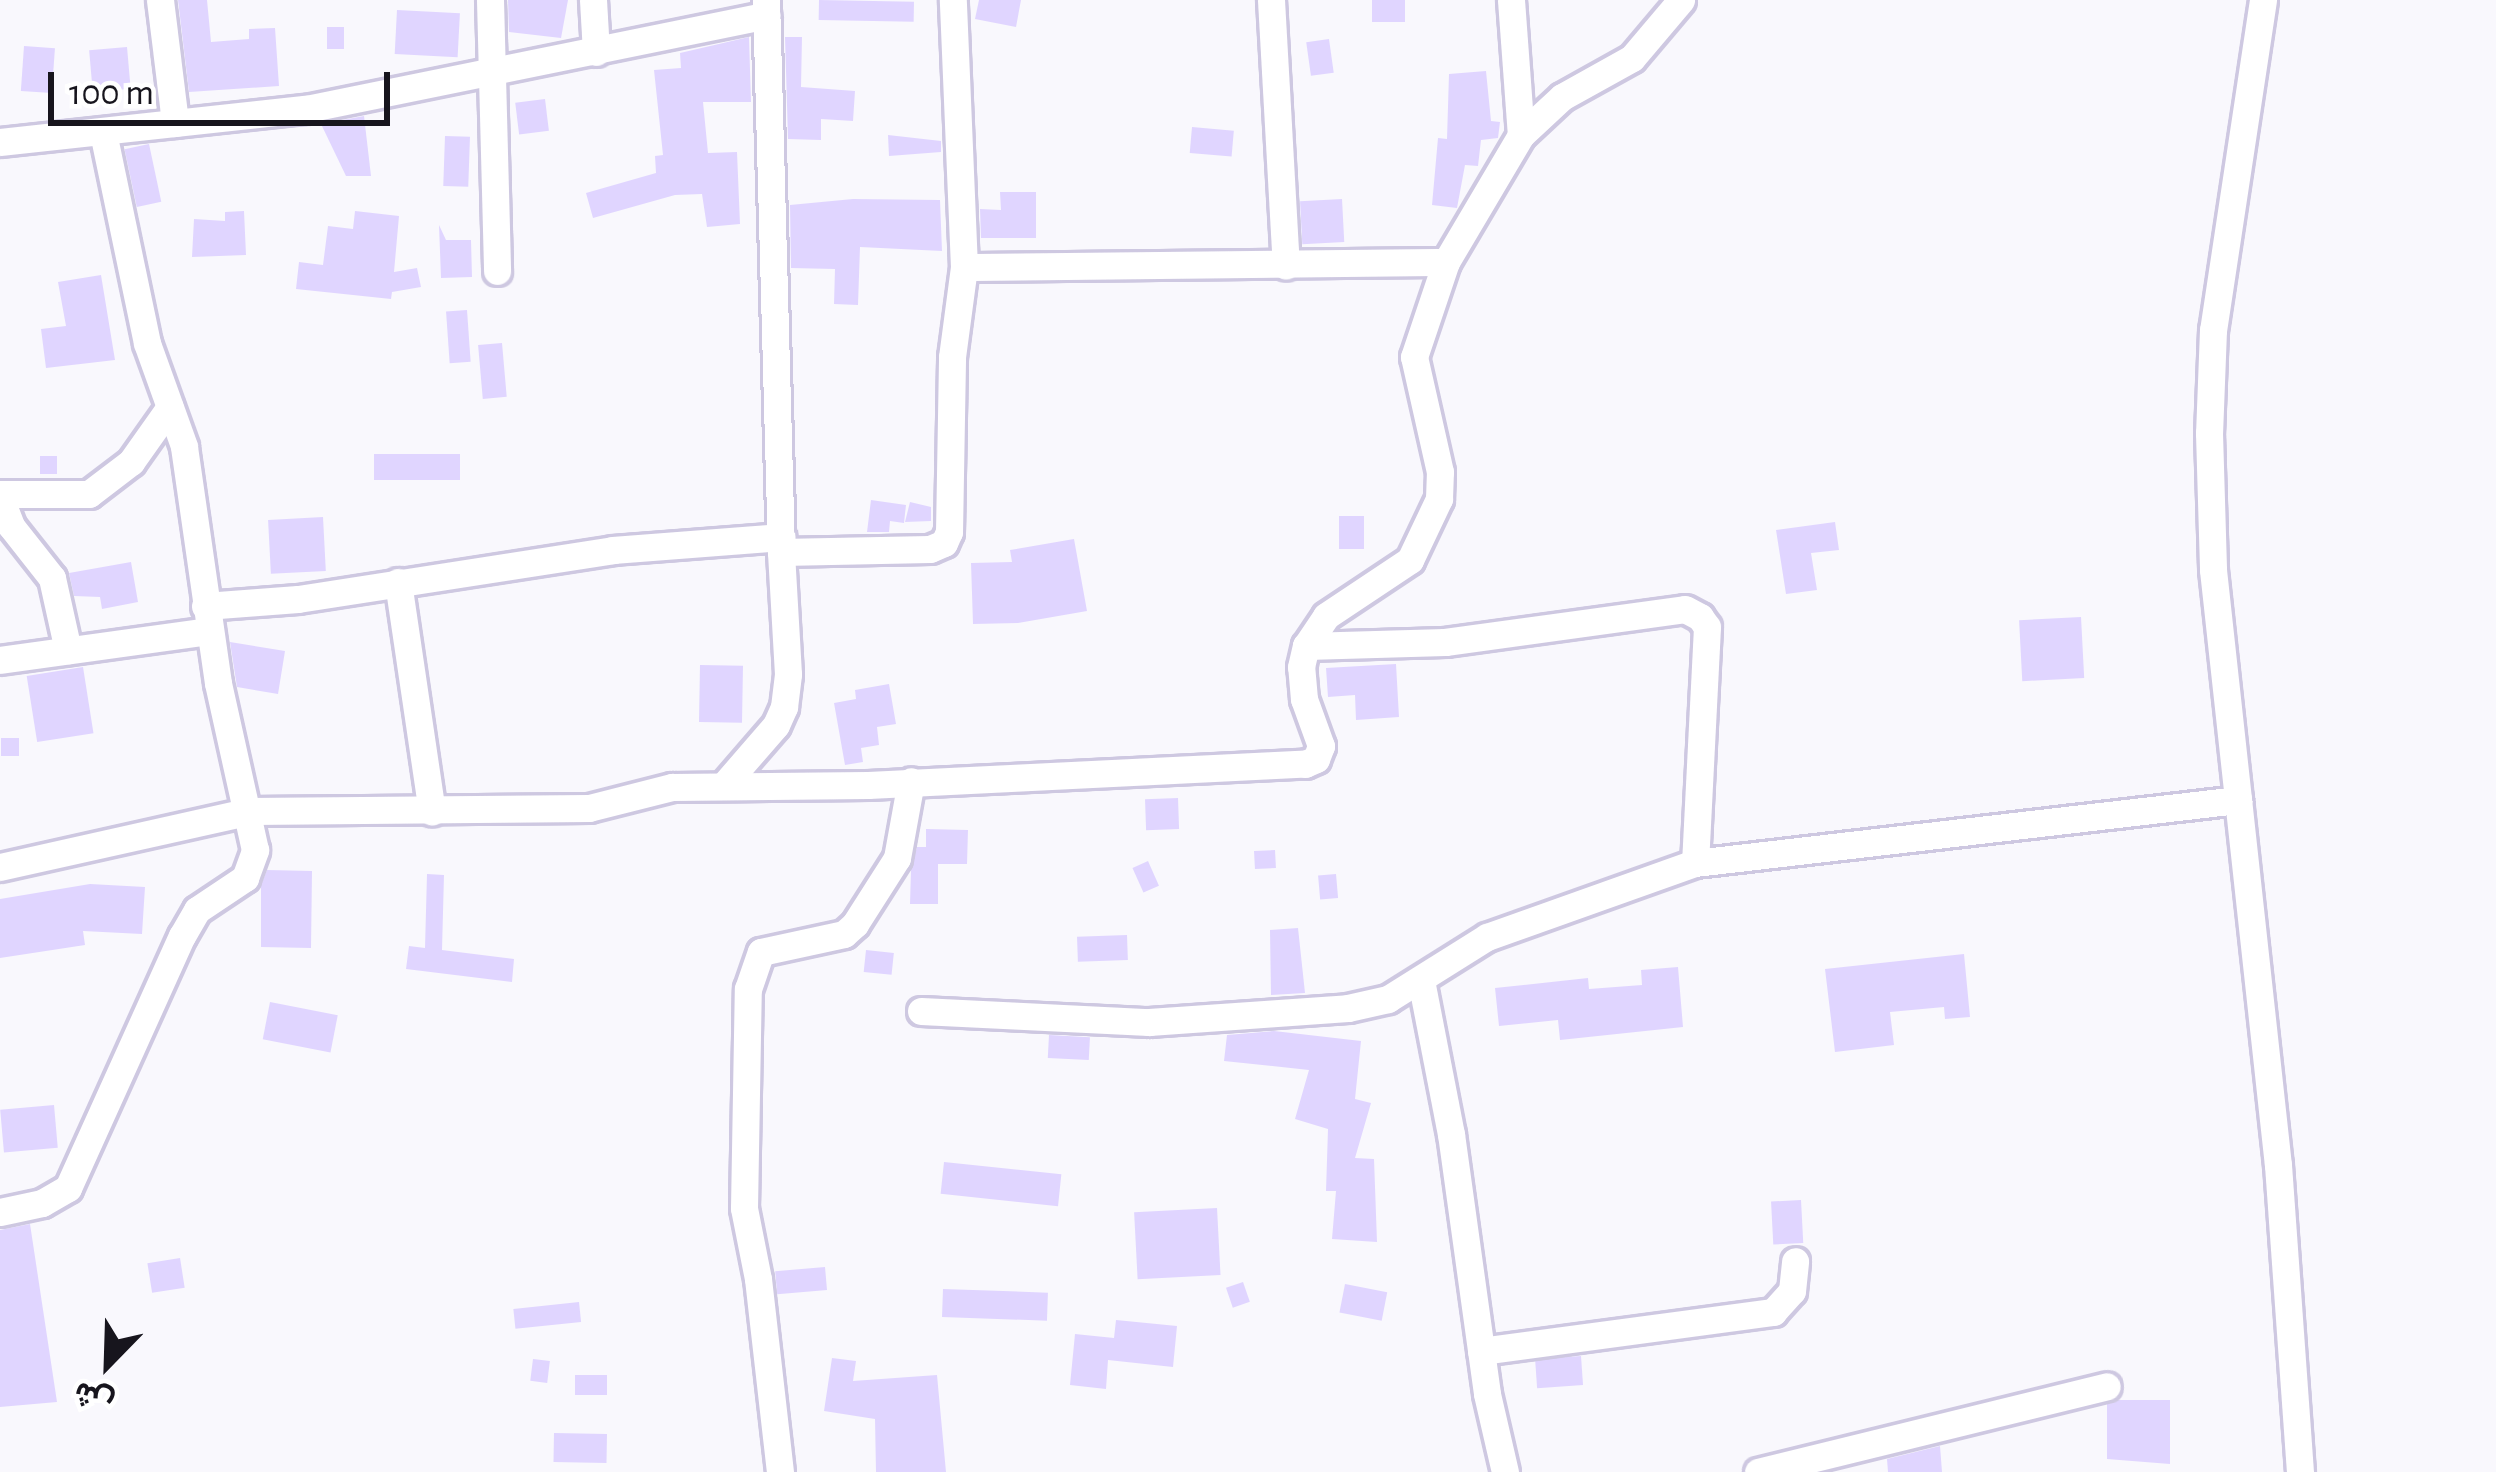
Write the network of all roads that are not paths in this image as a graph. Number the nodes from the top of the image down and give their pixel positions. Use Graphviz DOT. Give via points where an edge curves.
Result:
graph roads {
  1 [pos="160,0"];
  2 [pos="490,0"];
  3 [pos="593,0"];
  4 [pos="953,0"];
  5 [pos="1271,0"];
  6 [pos="1511,0"];
  7 [pos="1681,0"];
  8 [pos="2263,0"];
  9 [pos="766,7"];
  10 [pos="596,52"];
  11 [pos="492,74"];
  12 [pos="175,123"];
  13 [pos="103,133"];
  14 [pos="1521,136"];
  15 [pos="0,142"];
  16 [pos="1446,262"];
  17 [pos="1286,266"];
  18 [pos="964,267"];
  19 [pos="497,271"];
  20 [pos="170,407"];
  21 [pos="0,496"];
  22 [pos="781,545"];
  23 [pos="398,582"];
  24 [pos="207,619"];
  25 [pos="1306,646"];
  26 [pos="68,650"];
  27 [pos="0,660"];
  28 [pos="910,781"];
  29 [pos="724,785"];
  30 [pos="2238,800"];
  31 [pos="250,811"];
  32 [pos="432,812"];
  33 [pos="1695,863"];
  34 [pos="0,867"];
  35 [pos="1421,980"];
  36 [pos="921,1011"];
  37 [pos="0,1212"];
  38 [pos="1795,1261"];
  39 [pos="1481,1351"];
  40 [pos="2107,1387"];
  41 [pos="780,1472"];
  42 [pos="1505,1472"];
  43 [pos="1758,1472"];
  44 [pos="2300,1472"];
  1 -- 12 [label="street"];
  2 -- 11 [label="street"];
  3 -- 10 [label="street"];
  4 -- 18 [label="street"];
  5 -- 17 [label="street"];
  6 -- 14 [label="street"];
  7 -- 14 [label="street" via="1632,58 1562,97"];
  8 -- 30 [label="street" via="2213,330 2209,433 2213,570"];
  9 -- 10 [label="street"];
  9 -- 22 [label="street"];
  10 -- 11 [label="street"];
  11 -- 12 [label="street" via="306,109"];
  11 -- 19 [label="street"];
  12 -- 13 [label="street"];
  13 -- 15 [label="street"];
  13 -- 20 [label="street" via="147,343"];
  14 -- 16 [label="street"];
  16 -- 17 [label="street"];
  16 -- 25 [label="street" via="1414,358 1440,472 1429,530 1410,560 1327,616"];
  17 -- 18 [label="street"];
  18 -- 22 [label="street" via="944,543"];
  20 -- 21 [label="street" via="131,462 89,494"];
  20 -- 24 [label="street" via="184,446"];
  21 -- 26 [label="street" via="16,533 52,578"];
  22 -- 23 [label="street" via="613,550"];
  22 -- 29 [label="street" via="784,707"];
  23 -- 24 [label="street"];
  23 -- 32 [label="street"];
  24 -- 26 [label="street"];
  24 -- 31 [label="street"];
  25 -- 28 [label="street" via="1304,699 1321,746 1305,764"];
  25 -- 33 [label="street" via="1445,641 1685,609 1700,617 1707,627"];
  26 -- 27 [label="street"];
  28 -- 29 [label="street"];
  28 -- 41 [label="street" via="896,858 855,924 844,934 761,952 748,989 744,1208"];
  29 -- 32 [label="street" via="655,790 589,808"];
  30 -- 33 [label="street"];
  30 -- 44 [label="street" via="2278,1165"];
  31 -- 32 [label="street"];
  31 -- 34 [label="street"];
  31 -- 37 [label="street" via="252,868 197,910 68,1188"];
  33 -- 35 [label="street" via="1487,938"];
  35 -- 36 [label="street" via="1348,1008 1240,1017 1149,1022"];
  35 -- 39 [label="street"];
  38 -- 39 [label="street" via="1792,1291 1773,1312"];
  39 -- 42 [label="street"];
  40 -- 43 [label="street"];
}
